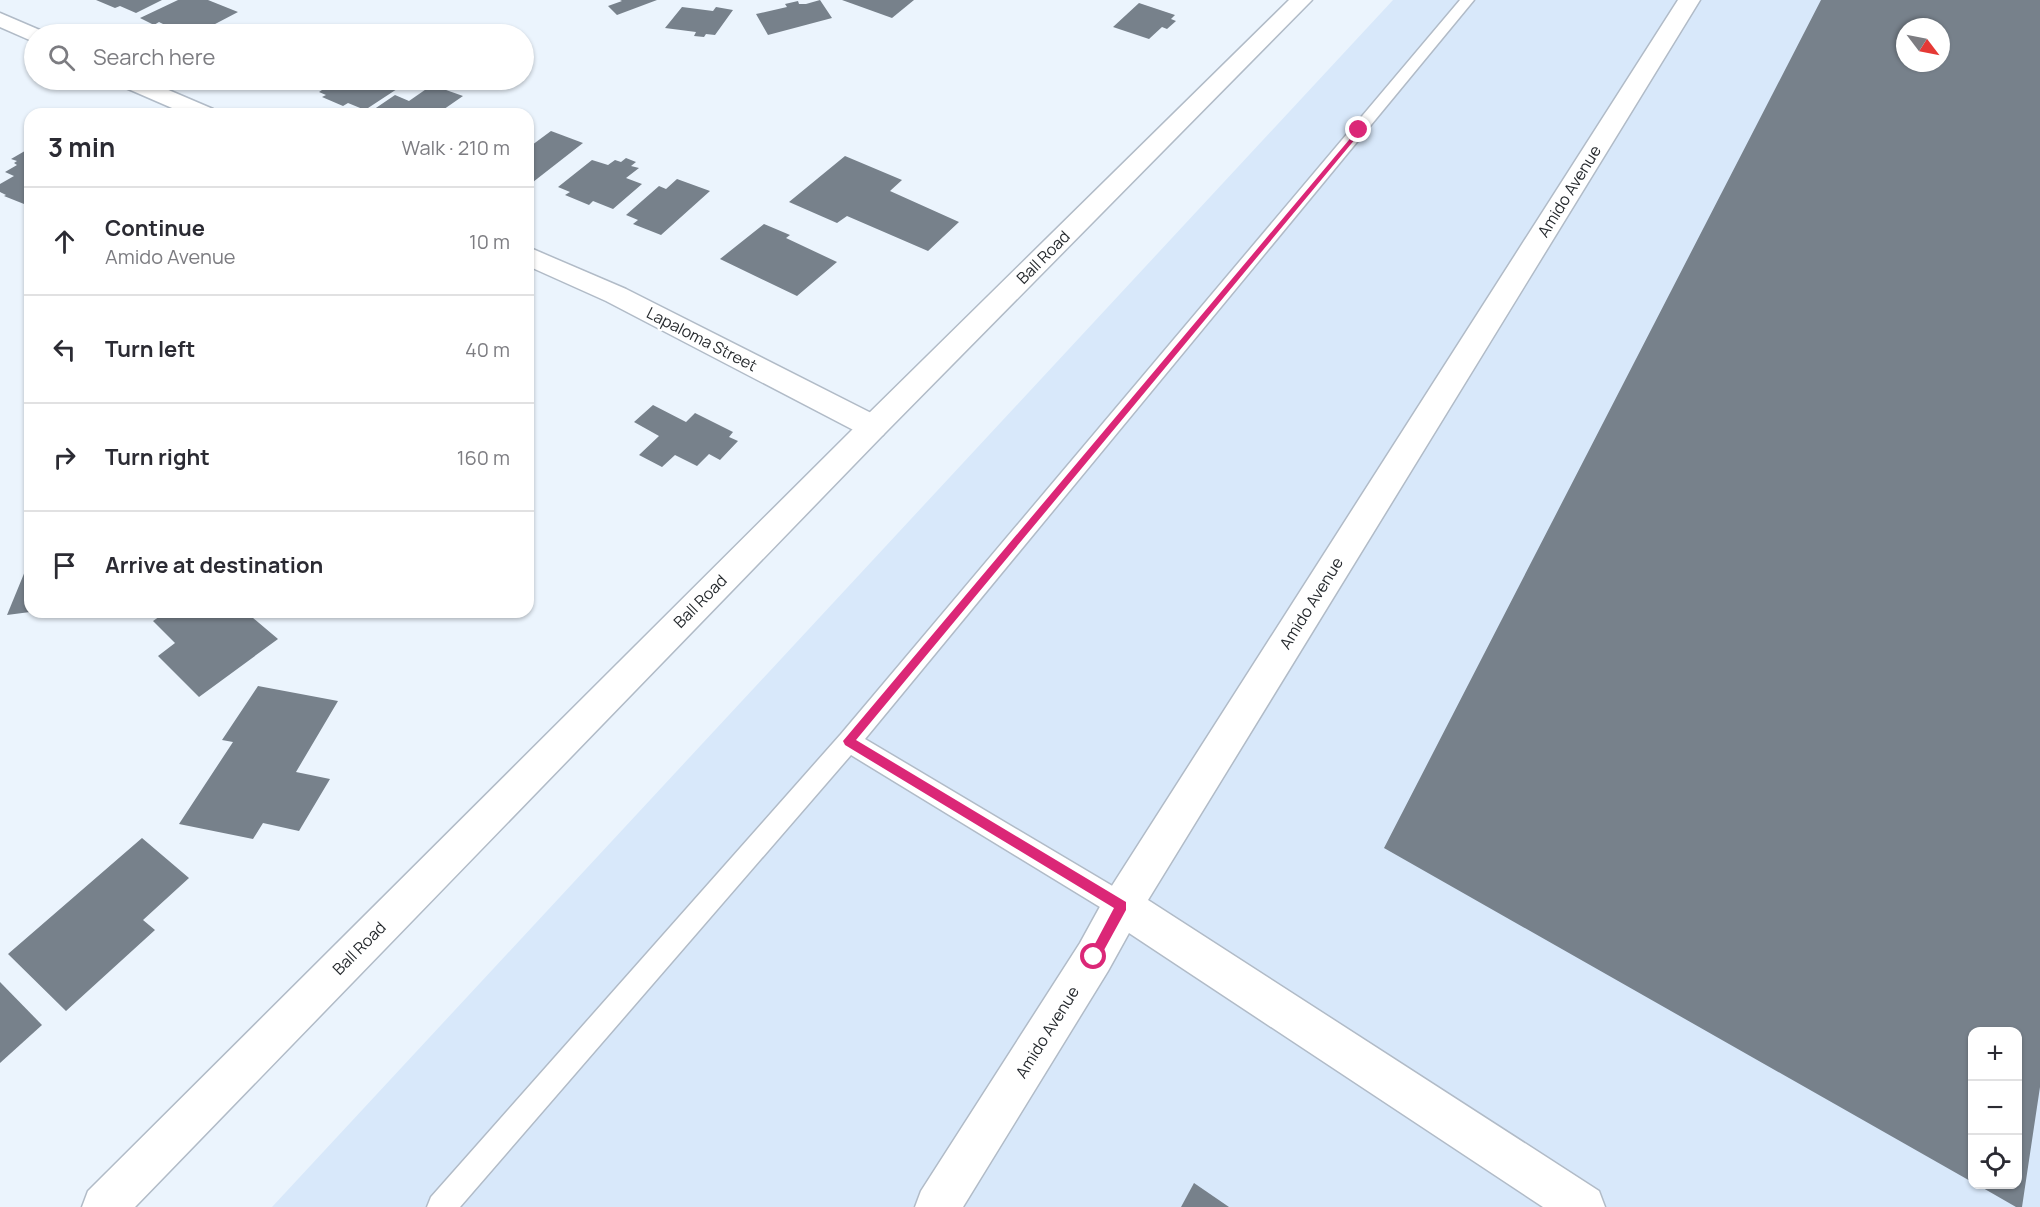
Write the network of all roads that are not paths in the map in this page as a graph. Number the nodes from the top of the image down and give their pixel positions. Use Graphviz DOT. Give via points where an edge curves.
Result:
graph roads {
  1 [pos="1301,0"];
  2 [pos="1467,0"];
  3 [pos="1689,0"];
  4 [pos="0,19"];
  5 [pos="24,31"];
  6 [pos="150,90"];
  7 [pos="192,108"];
  8 [pos="534,259"];
  9 [pos="873,427"];
  10 [pos="849,741"];
  11 [pos="1122,906"];
  12 [pos="104,1207"];
  13 [pos="441,1207"];
  14 [pos="937,1207"];
  15 [pos="1583,1207"];
  1 -- 9 [label="street, Ball Road"];
  2 -- 10 [label="lane"];
  3 -- 11 [label="street, Amido Avenue"];
  4 -- 5 [label="street"];
  6 -- 7 [label="street"];
  8 -- 9 [label="street, Lapaloma Street" via="616,295"];
  9 -- 12 [label="street, Ball Road"];
  10 -- 11 [label="lane"];
  10 -- 13 [label="lane"];
  11 -- 14 [label="street, Amido Avenue"];
  11 -- 15 [label="street"];
}
